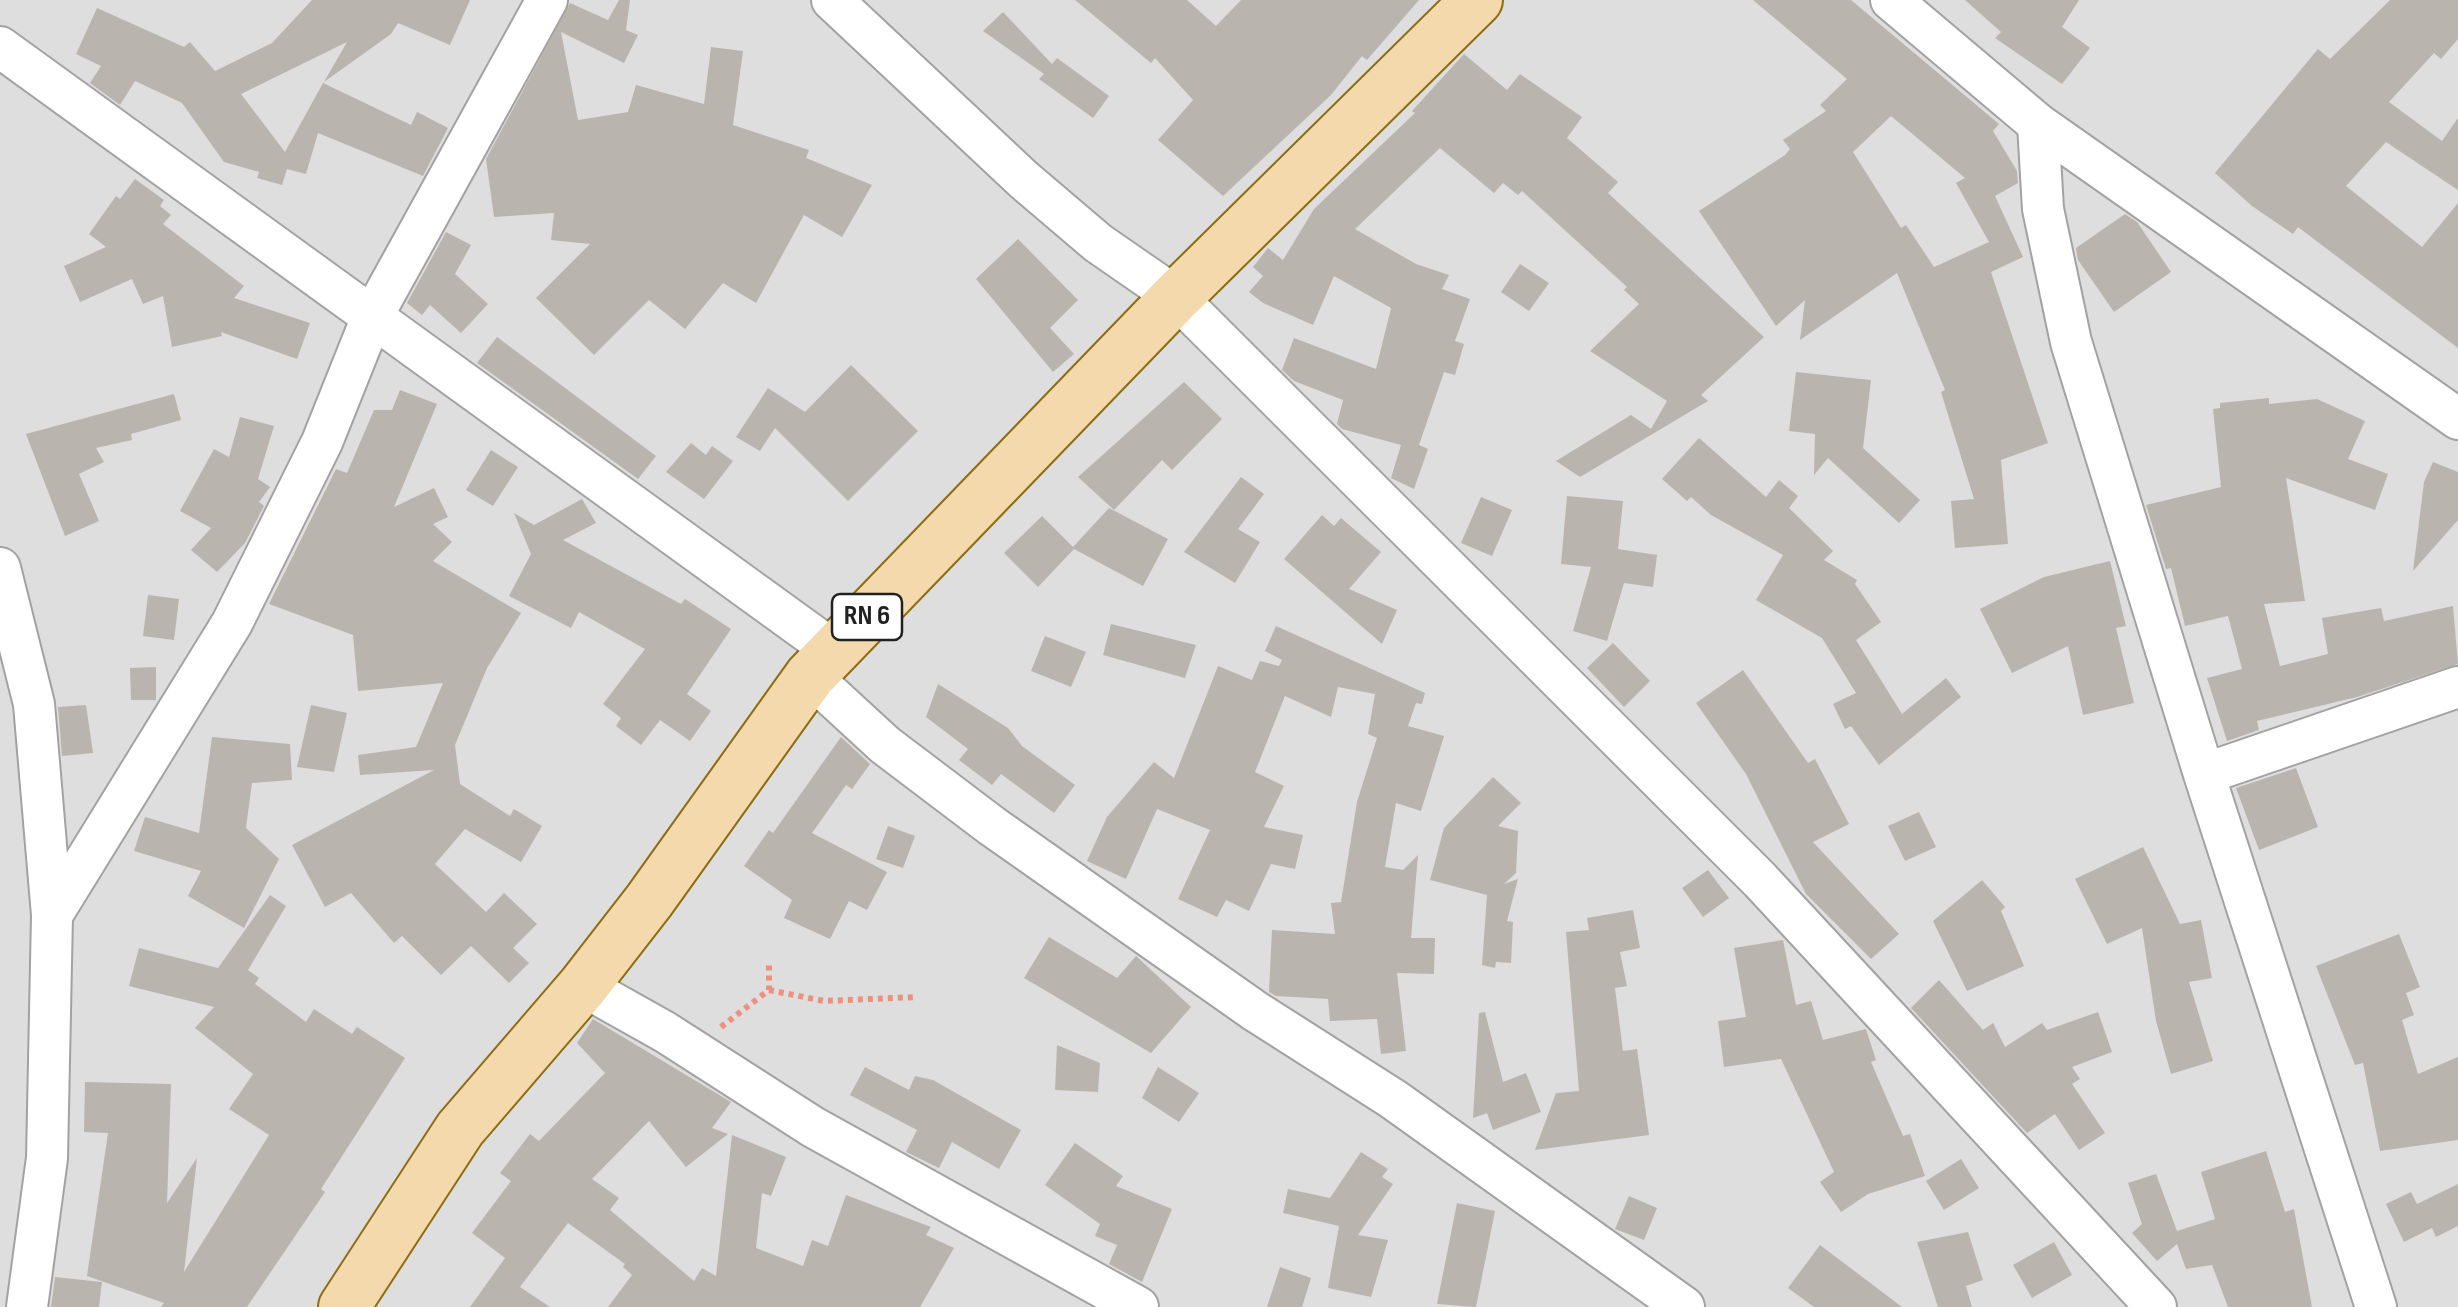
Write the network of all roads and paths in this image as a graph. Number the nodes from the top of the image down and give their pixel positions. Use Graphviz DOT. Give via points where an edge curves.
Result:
graph roads {
  1 [pos="546,0"];
  2 [pos="832,0"];
  3 [pos="1477,0"];
  4 [pos="1891,0"];
  5 [pos="0,47"];
  6 [pos="2038,124"];
  7 [pos="1176,297"];
  8 [pos="372,318"];
  9 [pos="2458,420"];
  10 [pos="0,568"];
  11 [pos="822,664"];
  12 [pos="2458,687"];
  13 [pos="2204,774"];
  14 [pos="52,915"];
  15 [pos="768,962"];
  16 [pos="583,986"];
  17 [pos="769,990"];
  18 [pos="917,997"];
  19 [pos="666,1032"];
  20 [pos="27,1307"];
  21 [pos="344,1307"];
  22 [pos="1138,1307"];
  23 [pos="1684,1307"];
  24 [pos="2156,1307"];
  25 [pos="2376,1307"];
  1 -- 8 [label="street"];
  2 -- 7 [label="street" via="1038,192"];
  3 -- 7 [label="main road, RN 6"];
  4 -- 6 [label="street"];
  5 -- 8 [label="street"];
  6 -- 9 [label="street"];
  6 -- 13 [label="street" via="2043,208 2071,342"];
  7 -- 11 [label="main road, RN 6"];
  7 -- 24 [label="street" via="1760,880"];
  8 -- 11 [label="street"];
  8 -- 14 [label="street" via="322,442 232,623"];
  10 -- 14 [label="street" via="34,704"];
  11 -- 16 [label="main road, RN 6"];
  11 -- 23 [label="street" via="885,745 992,826"];
  12 -- 13 [label="street"];
  13 -- 25 [label="street"];
  14 -- 20 [label="street" via="48,1158"];
  15 -- 17 [label="path"];
  16 -- 19 [label="street"];
  16 -- 21 [label="main road, RN 6" via="460,1129"];
  17 -- 18 [label="path" via="824,1001"];
  17 -- 19 [label="path" via="720,1028"];
  19 -- 22 [label="street" via="813,1127"];
}
